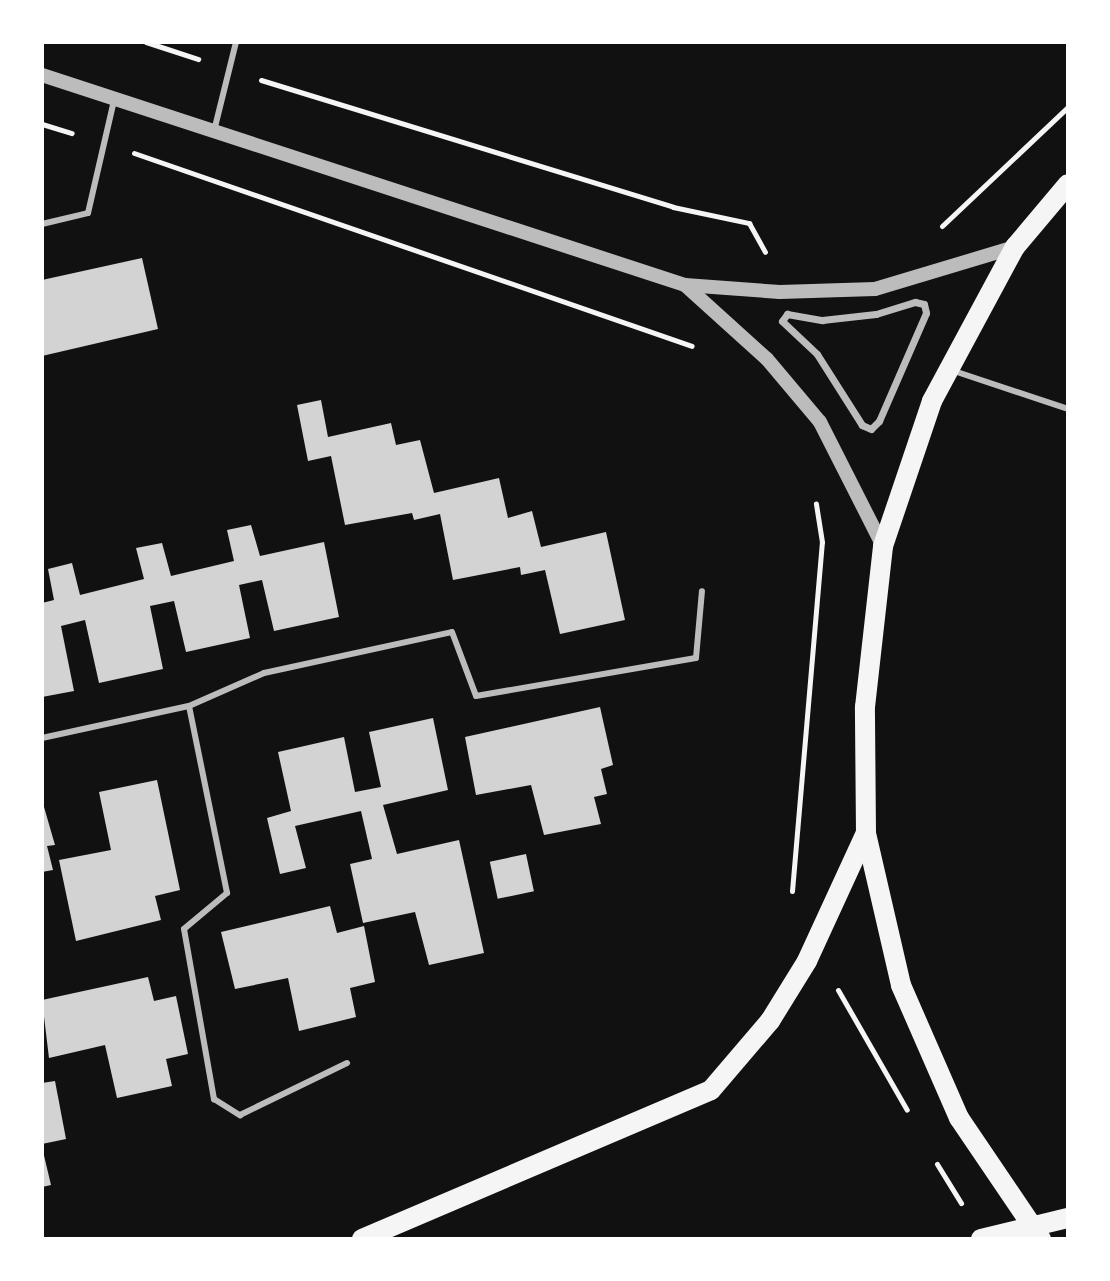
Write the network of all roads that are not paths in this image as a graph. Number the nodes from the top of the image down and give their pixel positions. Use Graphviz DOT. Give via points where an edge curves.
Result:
graph roads {
  1 [pos="236,42"];
  2 [pos="42,75"];
  3 [pos="114,100"];
  4 [pos="214,131"];
  5 [pos="1068,184"];
  6 [pos="42,224"];
  7 [pos="1015,247"];
  8 [pos="685,285"];
  9 [pos="787,314"];
  10 [pos="947,369"];
  11 [pos="1068,409"];
  12 [pos="883,546"];
  13 [pos="702,591"];
  14 [pos="189,706"];
  15 [pos="42,738"];
  16 [pos="866,833"];
  17 [pos="347,1063"];
  18 [pos="1068,1218"];
  19 [pos="362,1239"];
  20 [pos="981,1239"];
  21 [pos="1041,1239"];
  1 -- 4 [label="lane"];
  2 -- 3 [label="street"];
  3 -- 4 [label="street"];
  3 -- 6 [label="lane" via="100,142 88,213"];
  4 -- 8 [label="street"];
  5 -- 7 [label="main road"];
  7 -- 8 [label="street" via="875,289 780,292"];
  7 -- 10 [label="main road"];
  8 -- 12 [label="street" via="767,359 820,422"];
  9 -- 9 [label="street" via="782,321 787,330 817,354 862,425 871,429 926,313 924,304 822,320"];
  10 -- 11 [label="lane"];
  10 -- 12 [label="main road"];
  12 -- 16 [label="main road" via="865,707"];
  13 -- 14 [label="lane" via="696,658 476,696 452,632 264,673"];
  14 -- 15 [label="lane"];
  14 -- 17 [label="lane" via="227,893 184,929 214,1099 240,1115"];
  16 -- 19 [label="main road" via="807,961 770,1021 711,1090"];
  16 -- 21 [label="main road" via="901,985 959,1118"];
  18 -- 20 [label="main road"];
}
